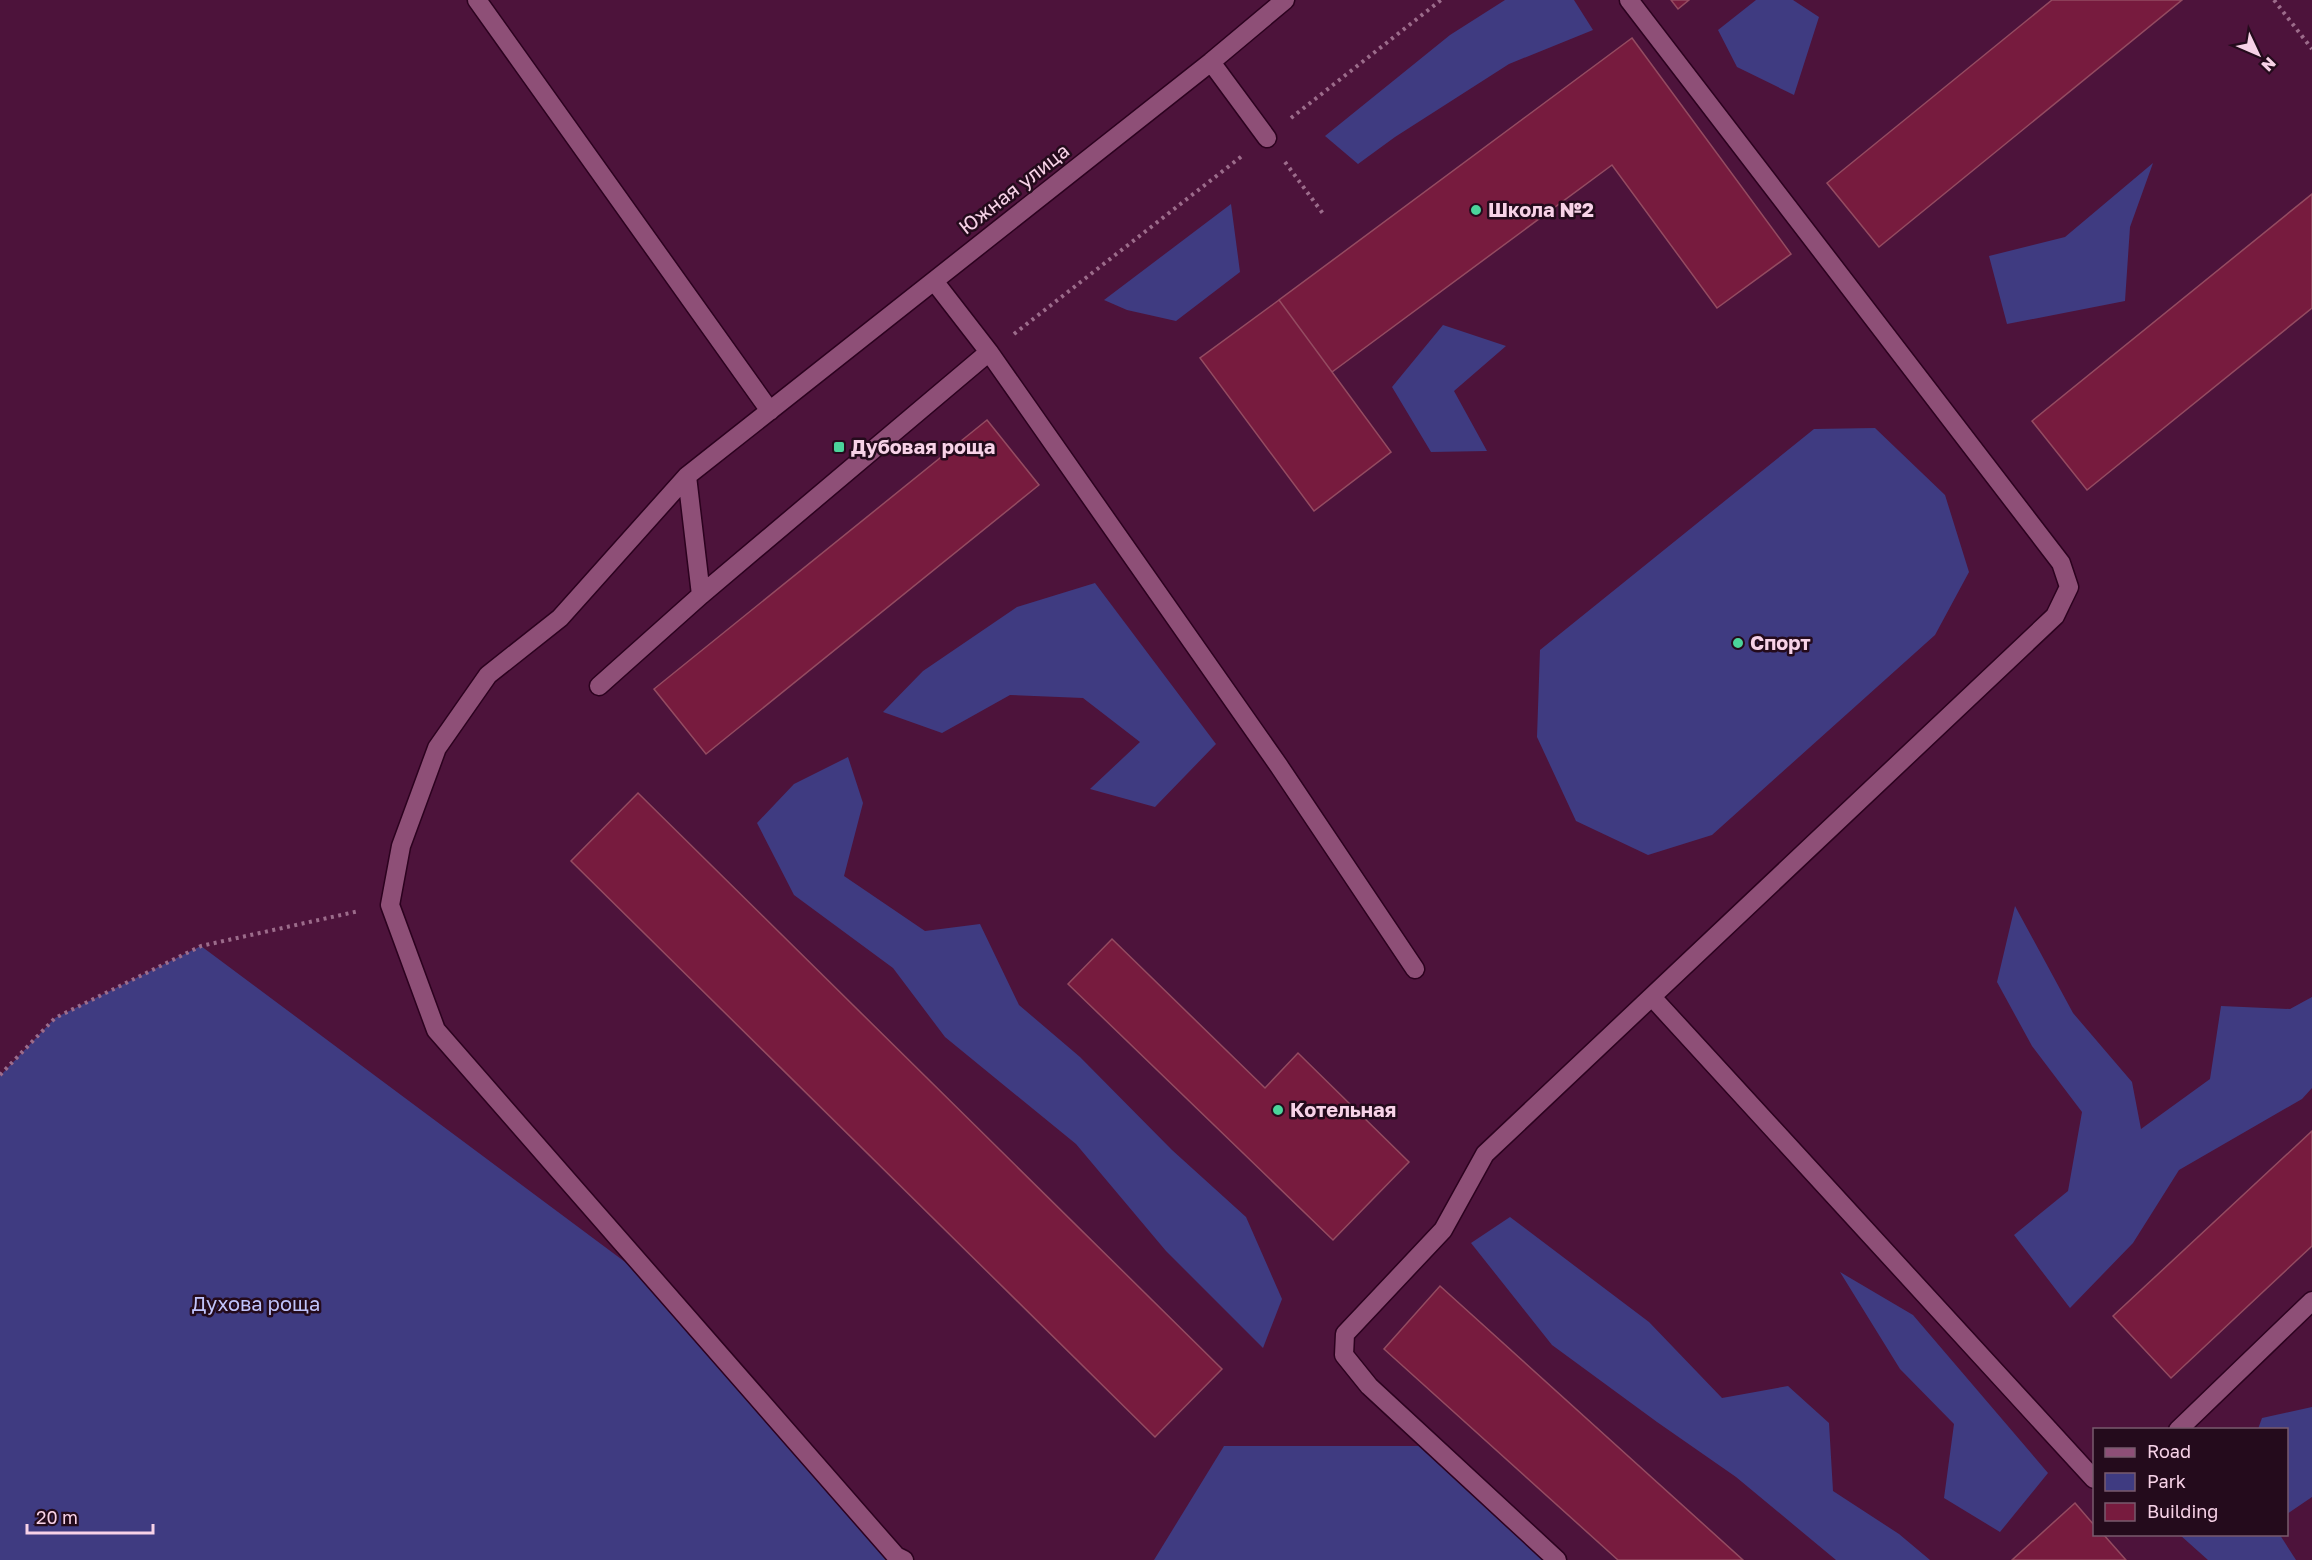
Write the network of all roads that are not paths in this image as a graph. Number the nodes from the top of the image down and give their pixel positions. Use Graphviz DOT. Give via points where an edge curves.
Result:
graph roads {
  1 [pos="477,0"];
  2 [pos="1285,0"];
  3 [pos="1629,0"];
  4 [pos="1211,62"];
  5 [pos="1266,138"];
  6 [pos="934,281"];
  7 [pos="989,352"];
  8 [pos="770,411"];
  9 [pos="687,476"];
  10 [pos="701,595"];
  11 [pos="598,686"];
  12 [pos="1415,969"];
  13 [pos="1652,997"];
  14 [pos="2312,1301"];
  15 [pos="2180,1428"];
  16 [pos="2093,1478"];
  17 [pos="904,1560"];
  18 [pos="1557,1560"];
  1 -- 8 [label="street"];
  2 -- 4 [label="street, Южная улица"];
  3 -- 13 [label="street" via="2061,562 2069,587 2055,616"];
  4 -- 5 [label="street"];
  4 -- 6 [label="street, Южная улица"];
  6 -- 7 [label="street"];
  6 -- 8 [label="street, Южная улица"];
  7 -- 10 [label="street"];
  7 -- 12 [label="street" via="1279,766"];
  8 -- 9 [label="street, Южная улица"];
  9 -- 10 [label="street"];
  9 -- 17 [label="street, Южная улица" via="560,618 488,675 437,748 401,846 390,905 436,1030 896,1556"];
  10 -- 11 [label="street"];
  13 -- 16 [label="street"];
  13 -- 18 [label="street" via="1485,1154 1443,1230 1345,1334 1344,1355 1369,1386"];
  14 -- 15 [label="street"];
}
